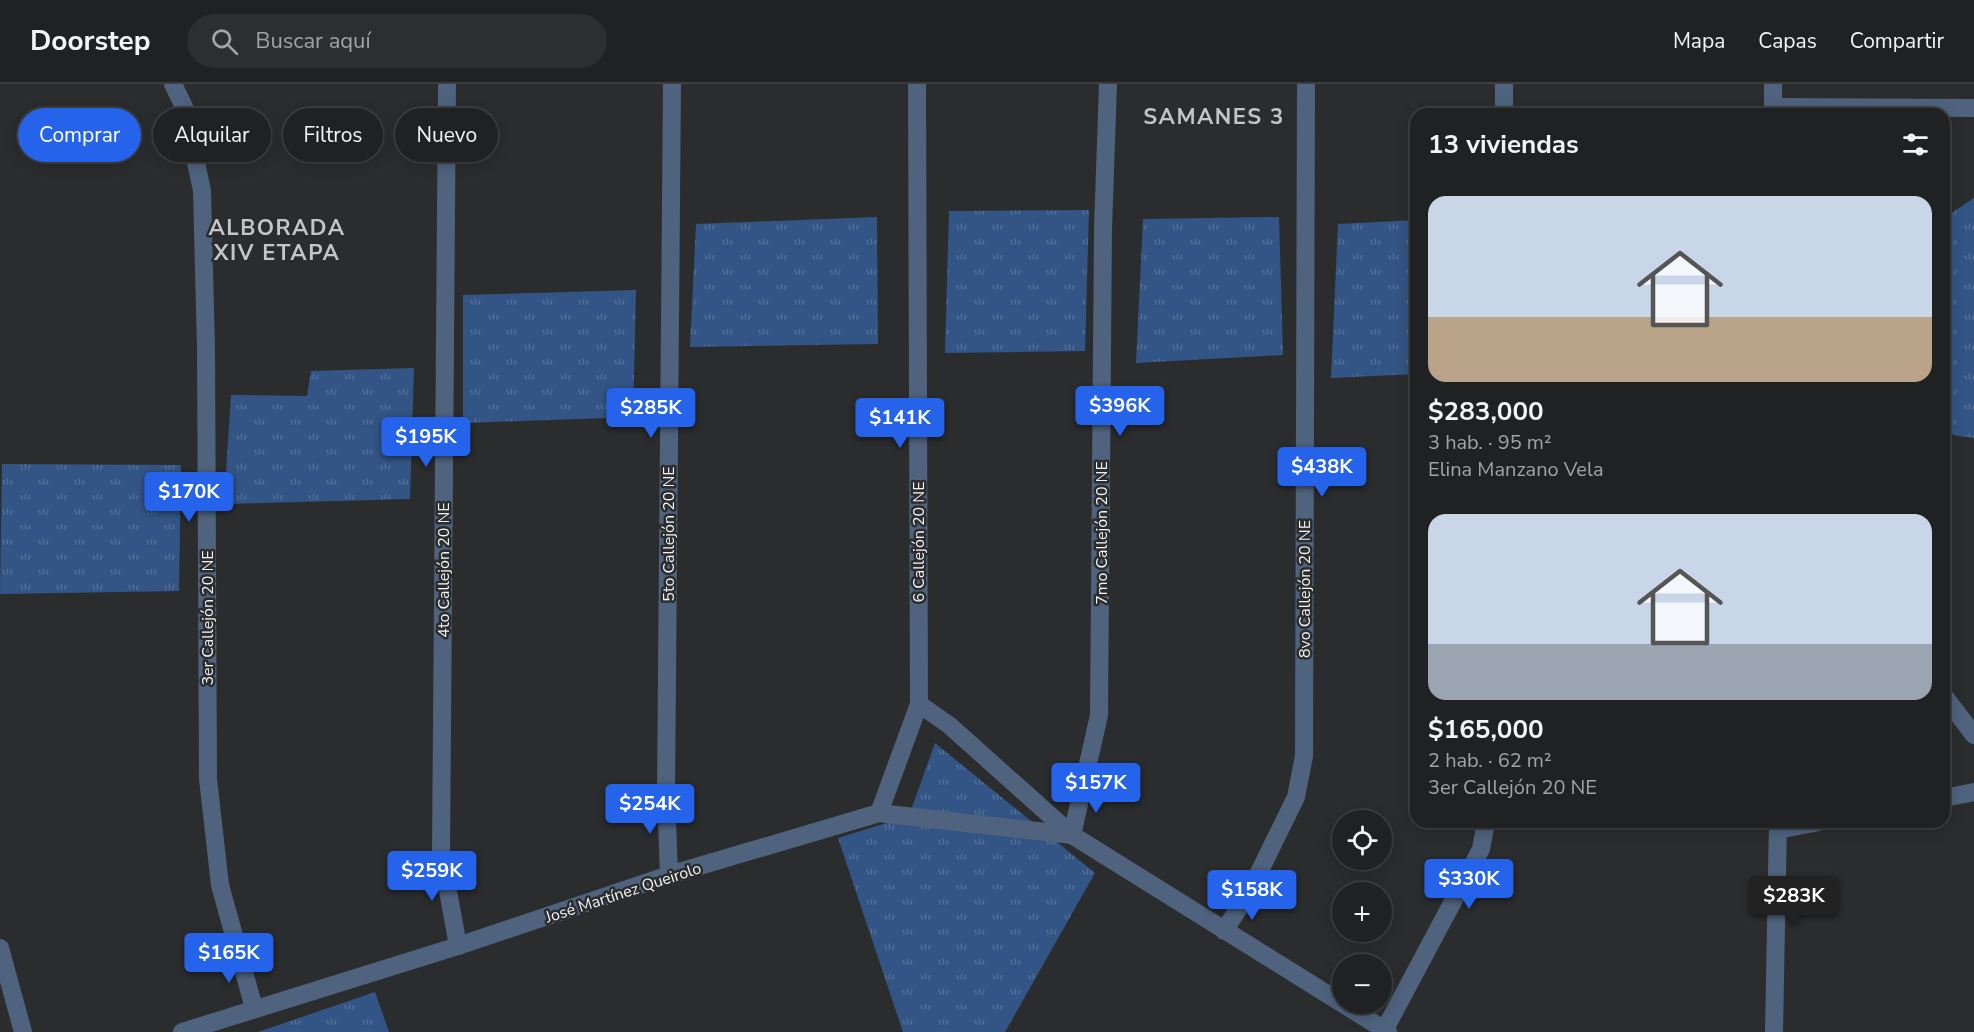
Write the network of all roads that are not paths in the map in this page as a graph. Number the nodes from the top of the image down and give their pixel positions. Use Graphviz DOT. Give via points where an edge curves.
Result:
graph roads {
  1 [pos="173,84"];
  2 [pos="447,84"];
  3 [pos="672,84"];
  4 [pos="917,84"];
  5 [pos="1108,84"];
  6 [pos="1306,84"];
  7 [pos="1504,84"];
  8 [pos="1773,84"];
  9 [pos="1504,108"];
  10 [pos="1773,108"];
  11 [pos="1950,108"];
  12 [pos="1974,108"];
  13 [pos="919,704"];
  14 [pos="1950,704"];
  15 [pos="1974,735"];
  16 [pos="1974,792"];
  17 [pos="1950,797"];
  18 [pos="879,813"];
  19 [pos="1484,828"];
  20 [pos="1778,828"];
  21 [pos="1072,835"];
  22 [pos="669,876"];
  23 [pos="1224,931"];
  24 [pos="458,946"];
  25 [pos="0,948"];
  26 [pos="254,1008"];
  27 [pos="1386,1031"];
  28 [pos="23,1032"];
  29 [pos="182,1032"];
  30 [pos="1774,1032"];
  1 -- 26 [label="street, 3er Callejón 20 NE" via="184,109 202,191 208,779 220,885"];
  2 -- 24 [label="street, 4to Callejón 20 NE" via="441,852"];
  3 -- 22 [label="street, 5to Callejón 20 NE" via="666,782"];
  4 -- 13 [label="street, 6 Callejón 20 NE"];
  5 -- 21 [label="street, 7mo Callejón 20 NE" via="1103,240 1100,715"];
  6 -- 23 [label="street, 8vo Callejón 20 NE" via="1304,756 1296,797 1250,891"];
  7 -- 9 [label="street"];
  8 -- 10 [label="street"];
  11 -- 12 [label="street"];
  13 -- 18 [label="street, 6 Callejón 20 NE"];
  13 -- 21 [label="street, José Martínez Queirolo" via="949,725"];
  14 -- 15 [label="street"];
  16 -- 17 [label="street"];
  18 -- 21 [label="street, José Martínez Queirolo"];
  18 -- 22 [label="street, José Martínez Queirolo"];
  19 -- 27 [label="street" via="1481,849"];
  20 -- 30 [label="street"];
  21 -- 23 [label="street, José Martínez Queirolo"];
  22 -- 24 [label="street, José Martínez Queirolo"];
  23 -- 27 [label="street, José Martínez Queirolo"];
  24 -- 26 [label="street, José Martínez Queirolo"];
  25 -- 28 [label="street"];
  26 -- 29 [label="street, José Martínez Queirolo"];
}
